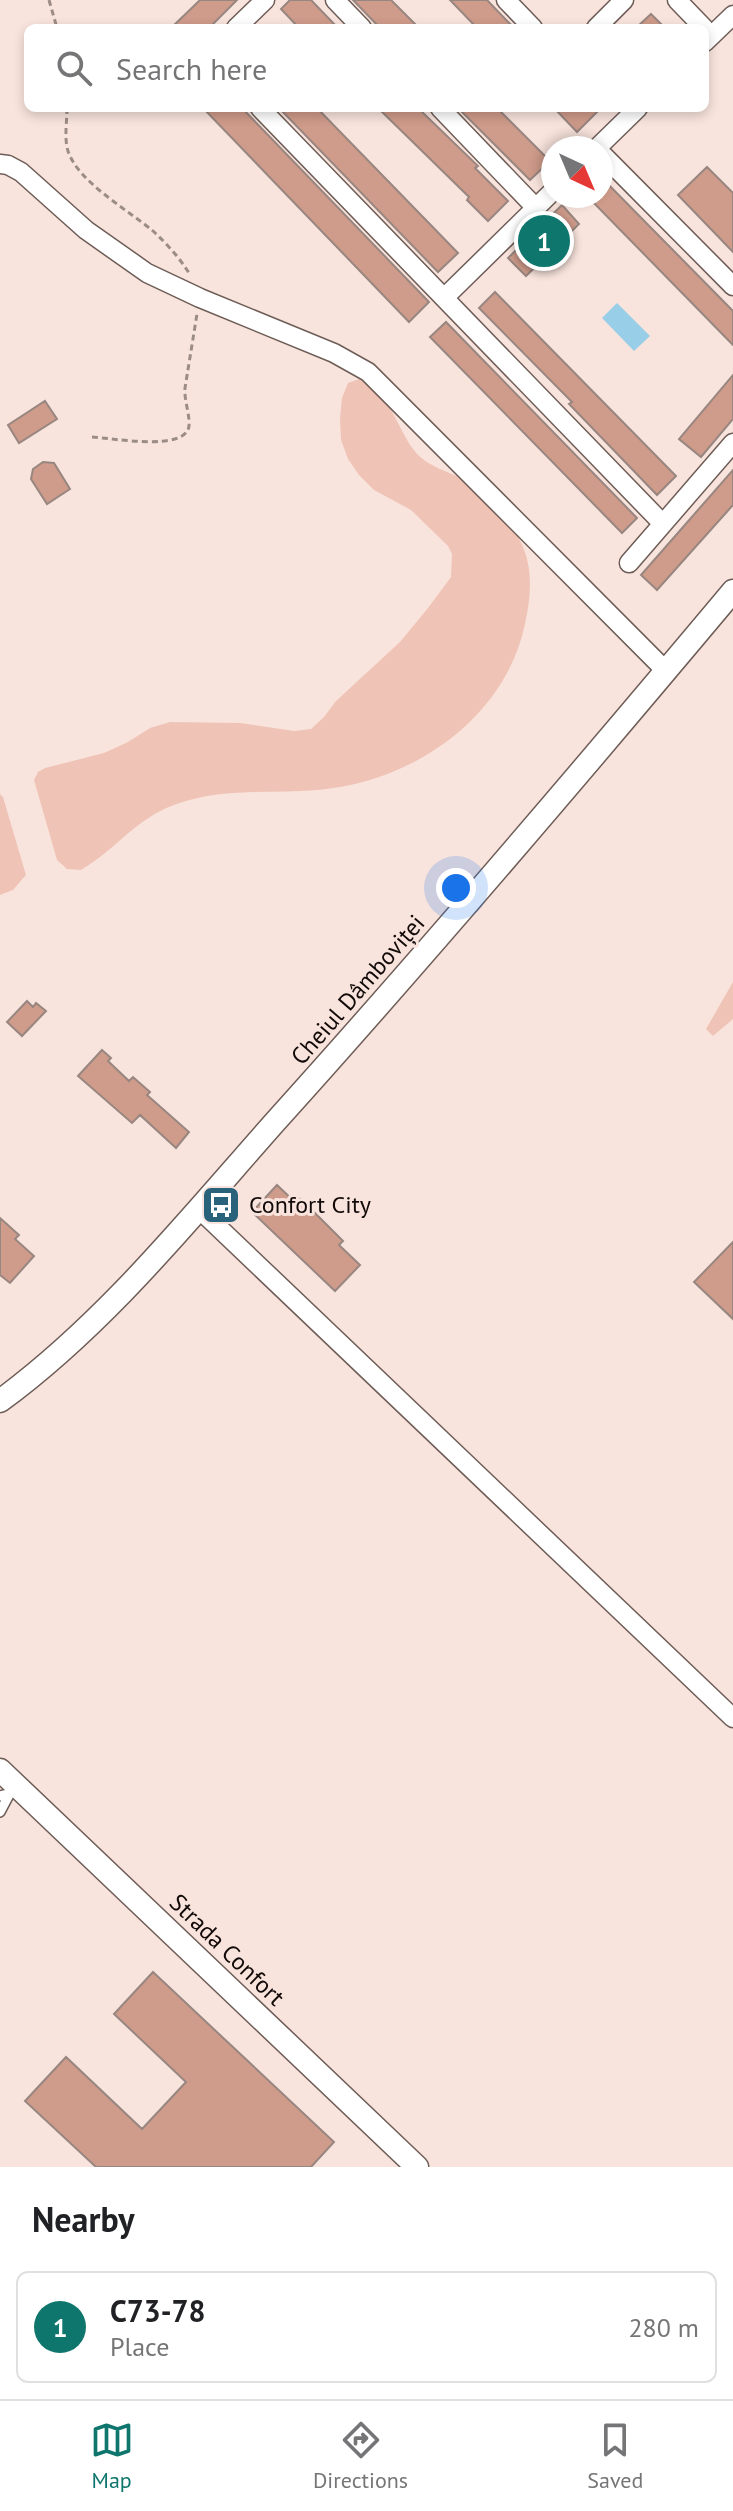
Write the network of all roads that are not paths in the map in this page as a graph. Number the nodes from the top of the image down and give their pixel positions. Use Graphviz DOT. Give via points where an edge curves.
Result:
graph roads {
  1 [pos="265,0"];
  2 [pos="335,0"];
  3 [pos="506,0"];
  4 [pos="624,0"];
  5 [pos="677,0"];
  6 [pos="733,15"];
  7 [pos="240,24"];
  8 [pos="358,24"];
  9 [pos="529,24"];
  10 [pos="600,24"];
  11 [pos="697,24"];
  12 [pos="709,32"];
  13 [pos="264,112"];
  14 [pos="444,112"];
  15 [pos="613,112"];
  16 [pos="634,112"];
  17 [pos="623,122"];
  18 [pos="609,136"];
  19 [pos="0,164"];
  20 [pos="613,165"];
  21 [pos="541,203"];
  22 [pos="536,208"];
  23 [pos="733,286"];
  24 [pos="445,297"];
  25 [pos="733,443"];
  26 [pos="663,524"];
  27 [pos="629,563"];
  28 [pos="733,591"];
  29 [pos="666,671"];
  30 [pos="198,1208"];
  31 [pos="0,1401"];
  32 [pos="733,1718"];
  33 [pos="0,1770"];
  34 [pos="10,1794"];
  35 [pos="0,1812"];
  36 [pos="417,2167"];
  1 -- 7 [label="street"];
  2 -- 8 [label="street"];
  3 -- 9 [label="street"];
  4 -- 10 [label="street"];
  5 -- 11 [label="street"];
  6 -- 12 [label="street"];
  13 -- 24 [label="street"];
  14 -- 22 [label="street"];
  15 -- 17 [label="street"];
  16 -- 17 [label="street"];
  17 -- 18 [label="street"];
  19 -- 29 [label="street" via="21,172 86,230 147,273 334,353 376,377"];
  20 -- 23 [label="street"];
  21 -- 22 [label="street"];
  22 -- 24 [label="street"];
  24 -- 26 [label="street"];
  25 -- 26 [label="street"];
  26 -- 27 [label="street"];
  28 -- 29 [label="street, Cheiul Dâmboviței"];
  29 -- 30 [label="street, Cheiul Dâmboviței" via="419,961"];
  30 -- 31 [label="street, Cheiul Dâmboviței" via="65,1347"];
  30 -- 32 [label="street"];
  33 -- 34 [label="street, Strada Confort"];
  34 -- 35 [label="lane"];
  34 -- 36 [label="street, Strada Confort"];
}
